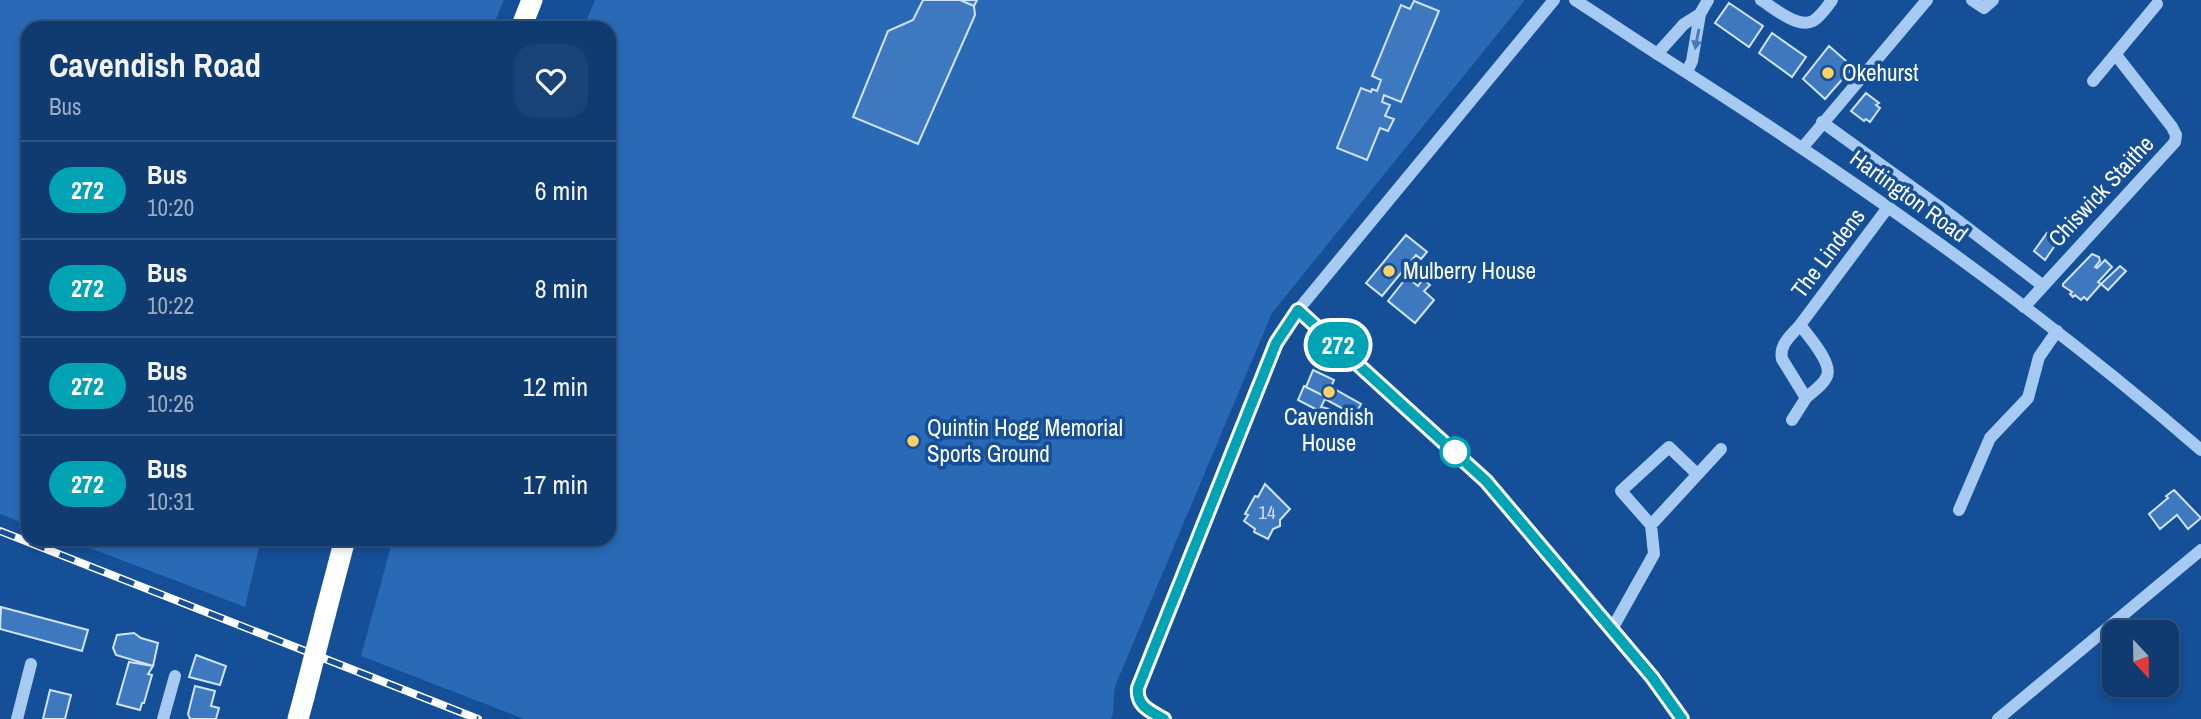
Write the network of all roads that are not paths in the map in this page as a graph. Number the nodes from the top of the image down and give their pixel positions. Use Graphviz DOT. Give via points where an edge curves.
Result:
graph roads {
  1 [pos="533,0"];
  2 [pos="1554,0"];
  3 [pos="1575,0"];
  4 [pos="1709,0"];
  5 [pos="1761,0"];
  6 [pos="1832,0"];
  7 [pos="1927,0"];
  8 [pos="1972,0"];
  9 [pos="1993,0"];
  10 [pos="2157,4"];
  11 [pos="1700,14"];
  12 [pos="524,21"];
  13 [pos="1657,54"];
  14 [pos="2116,55"];
  15 [pos="1687,72"];
  16 [pos="2093,81"];
  17 [pos="1822,122"];
  18 [pos="1803,147"];
  19 [pos="1889,206"];
  20 [pos="2042,285"];
  21 [pos="2024,307"];
  22 [pos="1298,310"];
  23 [pos="1800,325"];
  24 [pos="2057,331"];
  25 [pos="1806,398"];
  26 [pos="1792,420"];
  27 [pos="1721,449"];
  28 [pos="2201,450"];
  29 [pos="1697,474"];
  30 [pos="1959,510"];
  31 [pos="1651,525"];
  32 [pos="343,546"];
  33 [pos="2201,550"];
  34 [pos="1612,629"];
  35 [pos="31,664"];
  36 [pos="175,676"];
  37 [pos="302,706"];
  38 [pos="17,719"];
  39 [pos="163,719"];
  40 [pos="1164,719"];
  41 [pos="1682,719"];
  42 [pos="1998,719"];
  1 -- 12 [label="highway"];
  2 -- 22 [label="street"];
  3 -- 13 [label="street, Hartington Road"];
  4 -- 11 [label="street"];
  5 -- 6 [label="street" via="1805,24 1815,20"];
  7 -- 17 [label="street"];
  8 -- 9 [label="street" via="1984,8"];
  10 -- 14 [label="street"];
  11 -- 13 [label="street" via="1684,24"];
  11 -- 15 [label="street, one-way"];
  13 -- 15 [label="street, Hartington Road"];
  14 -- 16 [label="street"];
  14 -- 20 [label="street, Chiswick Staithe" via="2172,127 2175,142"];
  15 -- 18 [label="street, Hartington Road"];
  17 -- 18 [label="street"];
  17 -- 20 [label="street"];
  18 -- 19 [label="street, Hartington Road"];
  19 -- 21 [label="street, Hartington Road"];
  19 -- 23 [label="street, The Lindens"];
  20 -- 21 [label="street, Chiswick Staithe"];
  21 -- 24 [label="street, Hartington Road"];
  22 -- 34 [label="street" via="1486,481"];
  22 -- 40 [label="street" via="1276,343 1138,688 1138,700"];
  23 -- 25 [label="street, The Lindens" via="1781,352"];
  23 -- 25 [label="street, The Lindens" via="1829,371"];
  24 -- 28 [label="street, Hartington Road"];
  24 -- 30 [label="street" via="2039,358 2028,398 1990,438"];
  25 -- 26 [label="street, The Lindens"];
  27 -- 29 [label="street"];
  29 -- 31 [label="street"];
  29 -- 31 [label="street" via="1669,447 1621,491"];
  31 -- 34 [label="street" via="1654,554"];
  32 -- 37 [label="highway, bridge"];
  33 -- 42 [label="street"];
  34 -- 41 [label="street"];
  35 -- 38 [label="street"];
  36 -- 39 [label="street"];
}
